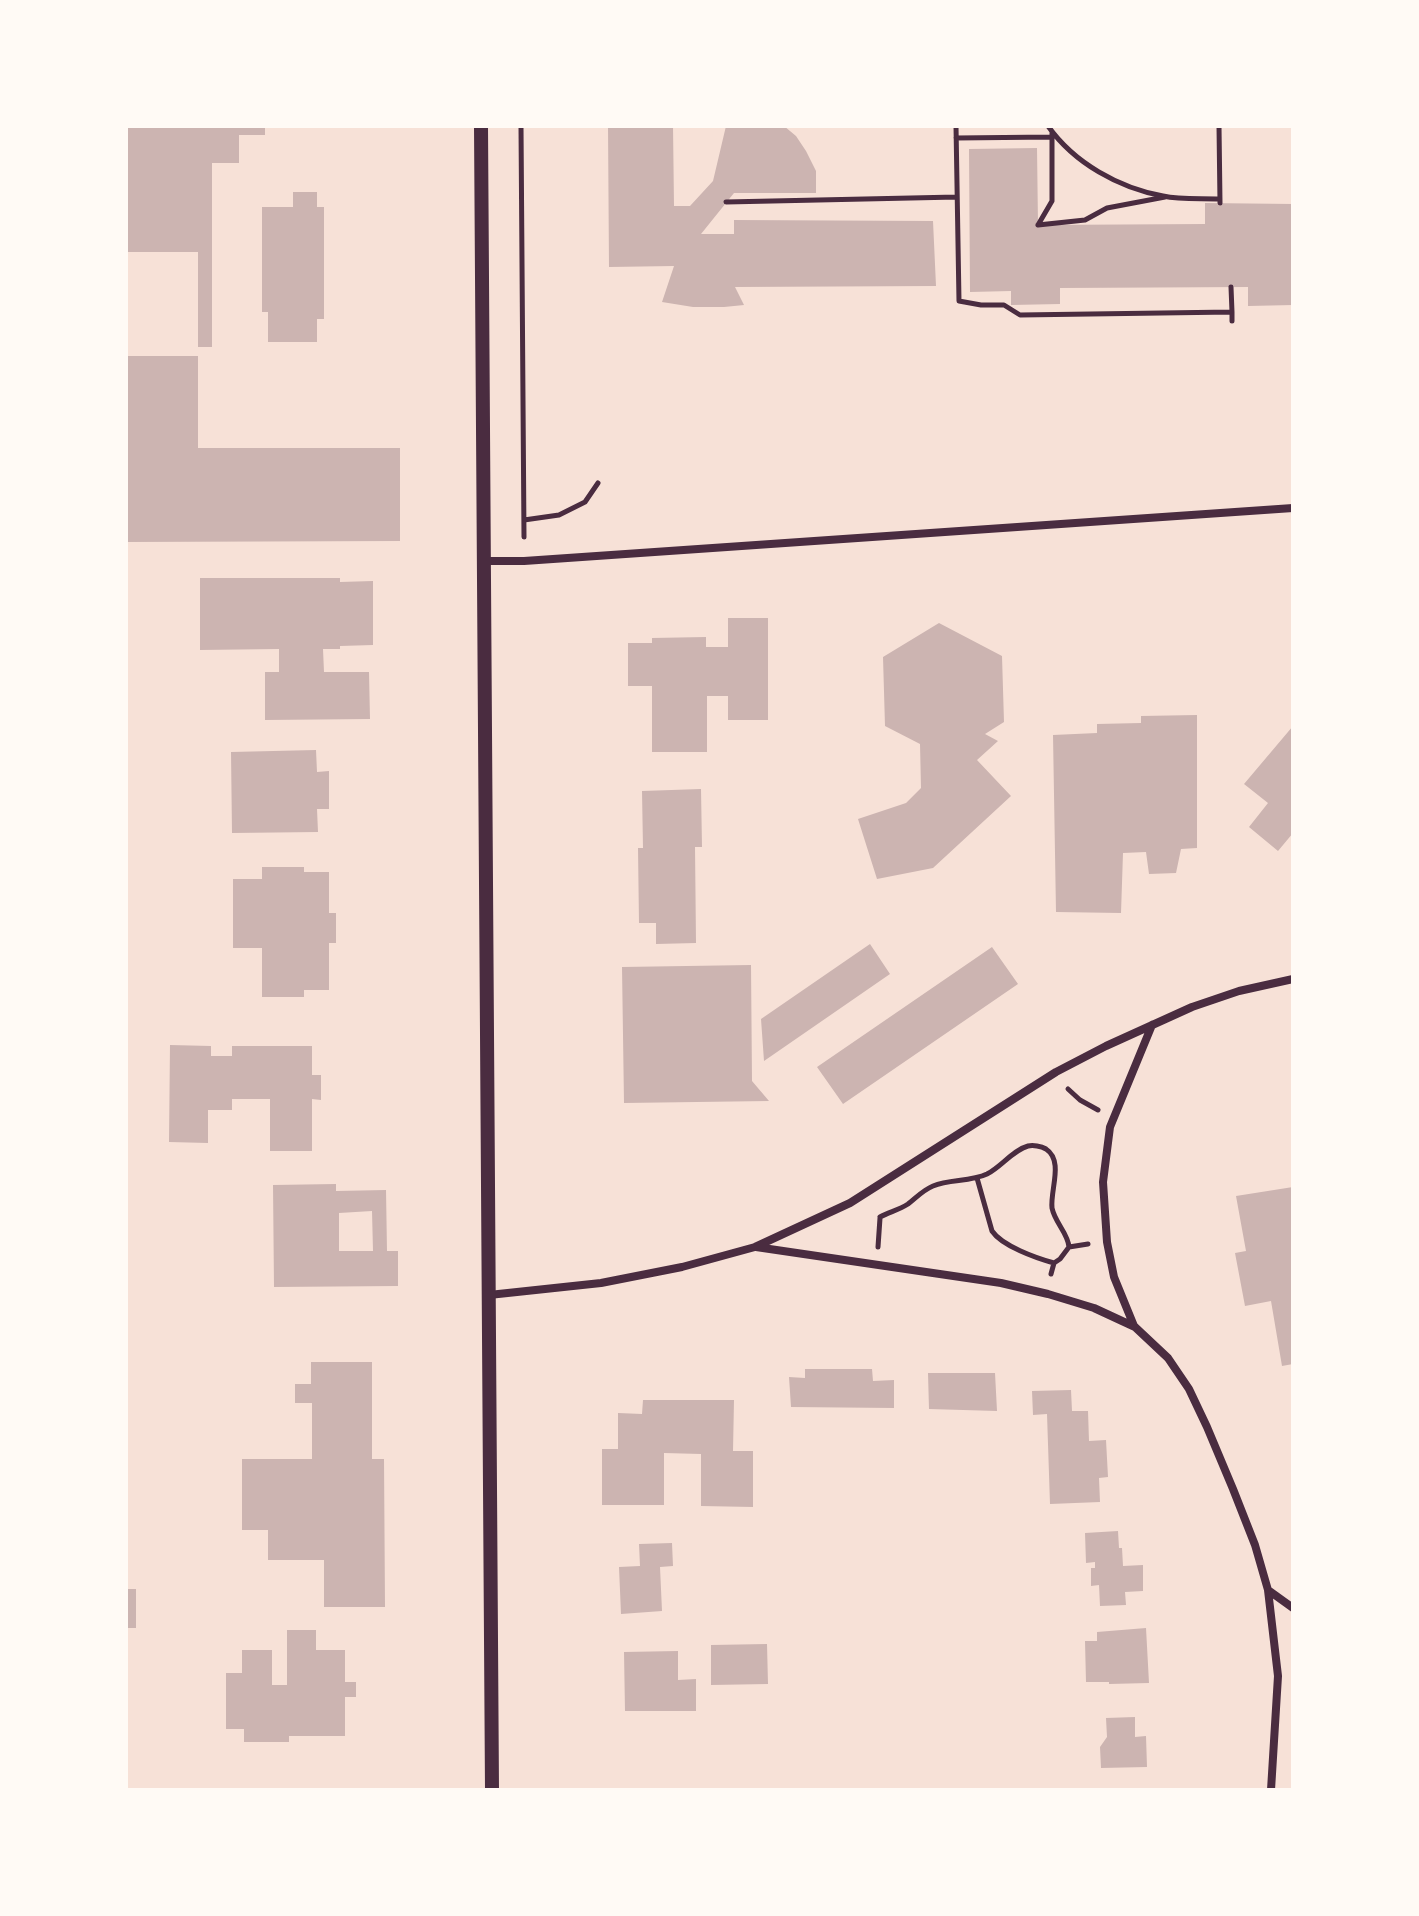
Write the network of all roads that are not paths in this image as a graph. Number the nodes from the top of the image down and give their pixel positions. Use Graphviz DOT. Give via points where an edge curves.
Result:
graph roads {
  1 [pos="481,126"];
  2 [pos="1293,508"];
  3 [pos="484,561"];
  4 [pos="1293,979"];
  5 [pos="1152,1024"];
  6 [pos="755,1247"];
  7 [pos="489,1295"];
  8 [pos="1135,1327"];
  9 [pos="1268,1590"];
  10 [pos="1293,1608"];
  11 [pos="492,1790"];
  12 [pos="1271,1790"];
  1 -- 3 [label="street"];
  2 -- 3 [label="street"];
  3 -- 7 [label="street"];
  4 -- 5 [label="street" via="1239,991"];
  5 -- 6 [label="street" via="1056,1072 867,1193"];
  5 -- 8 [label="street" via="1110,1127 1103,1182 1114,1277"];
  6 -- 7 [label="street" via="601,1283"];
  6 -- 8 [label="street" via="1001,1283 1094,1308"];
  7 -- 11 [label="street"];
  8 -- 9 [label="street" via="1168,1358 1189,1389 1233,1489"];
  9 -- 10 [label="street"];
  9 -- 12 [label="street" via="1278,1676"];
}
